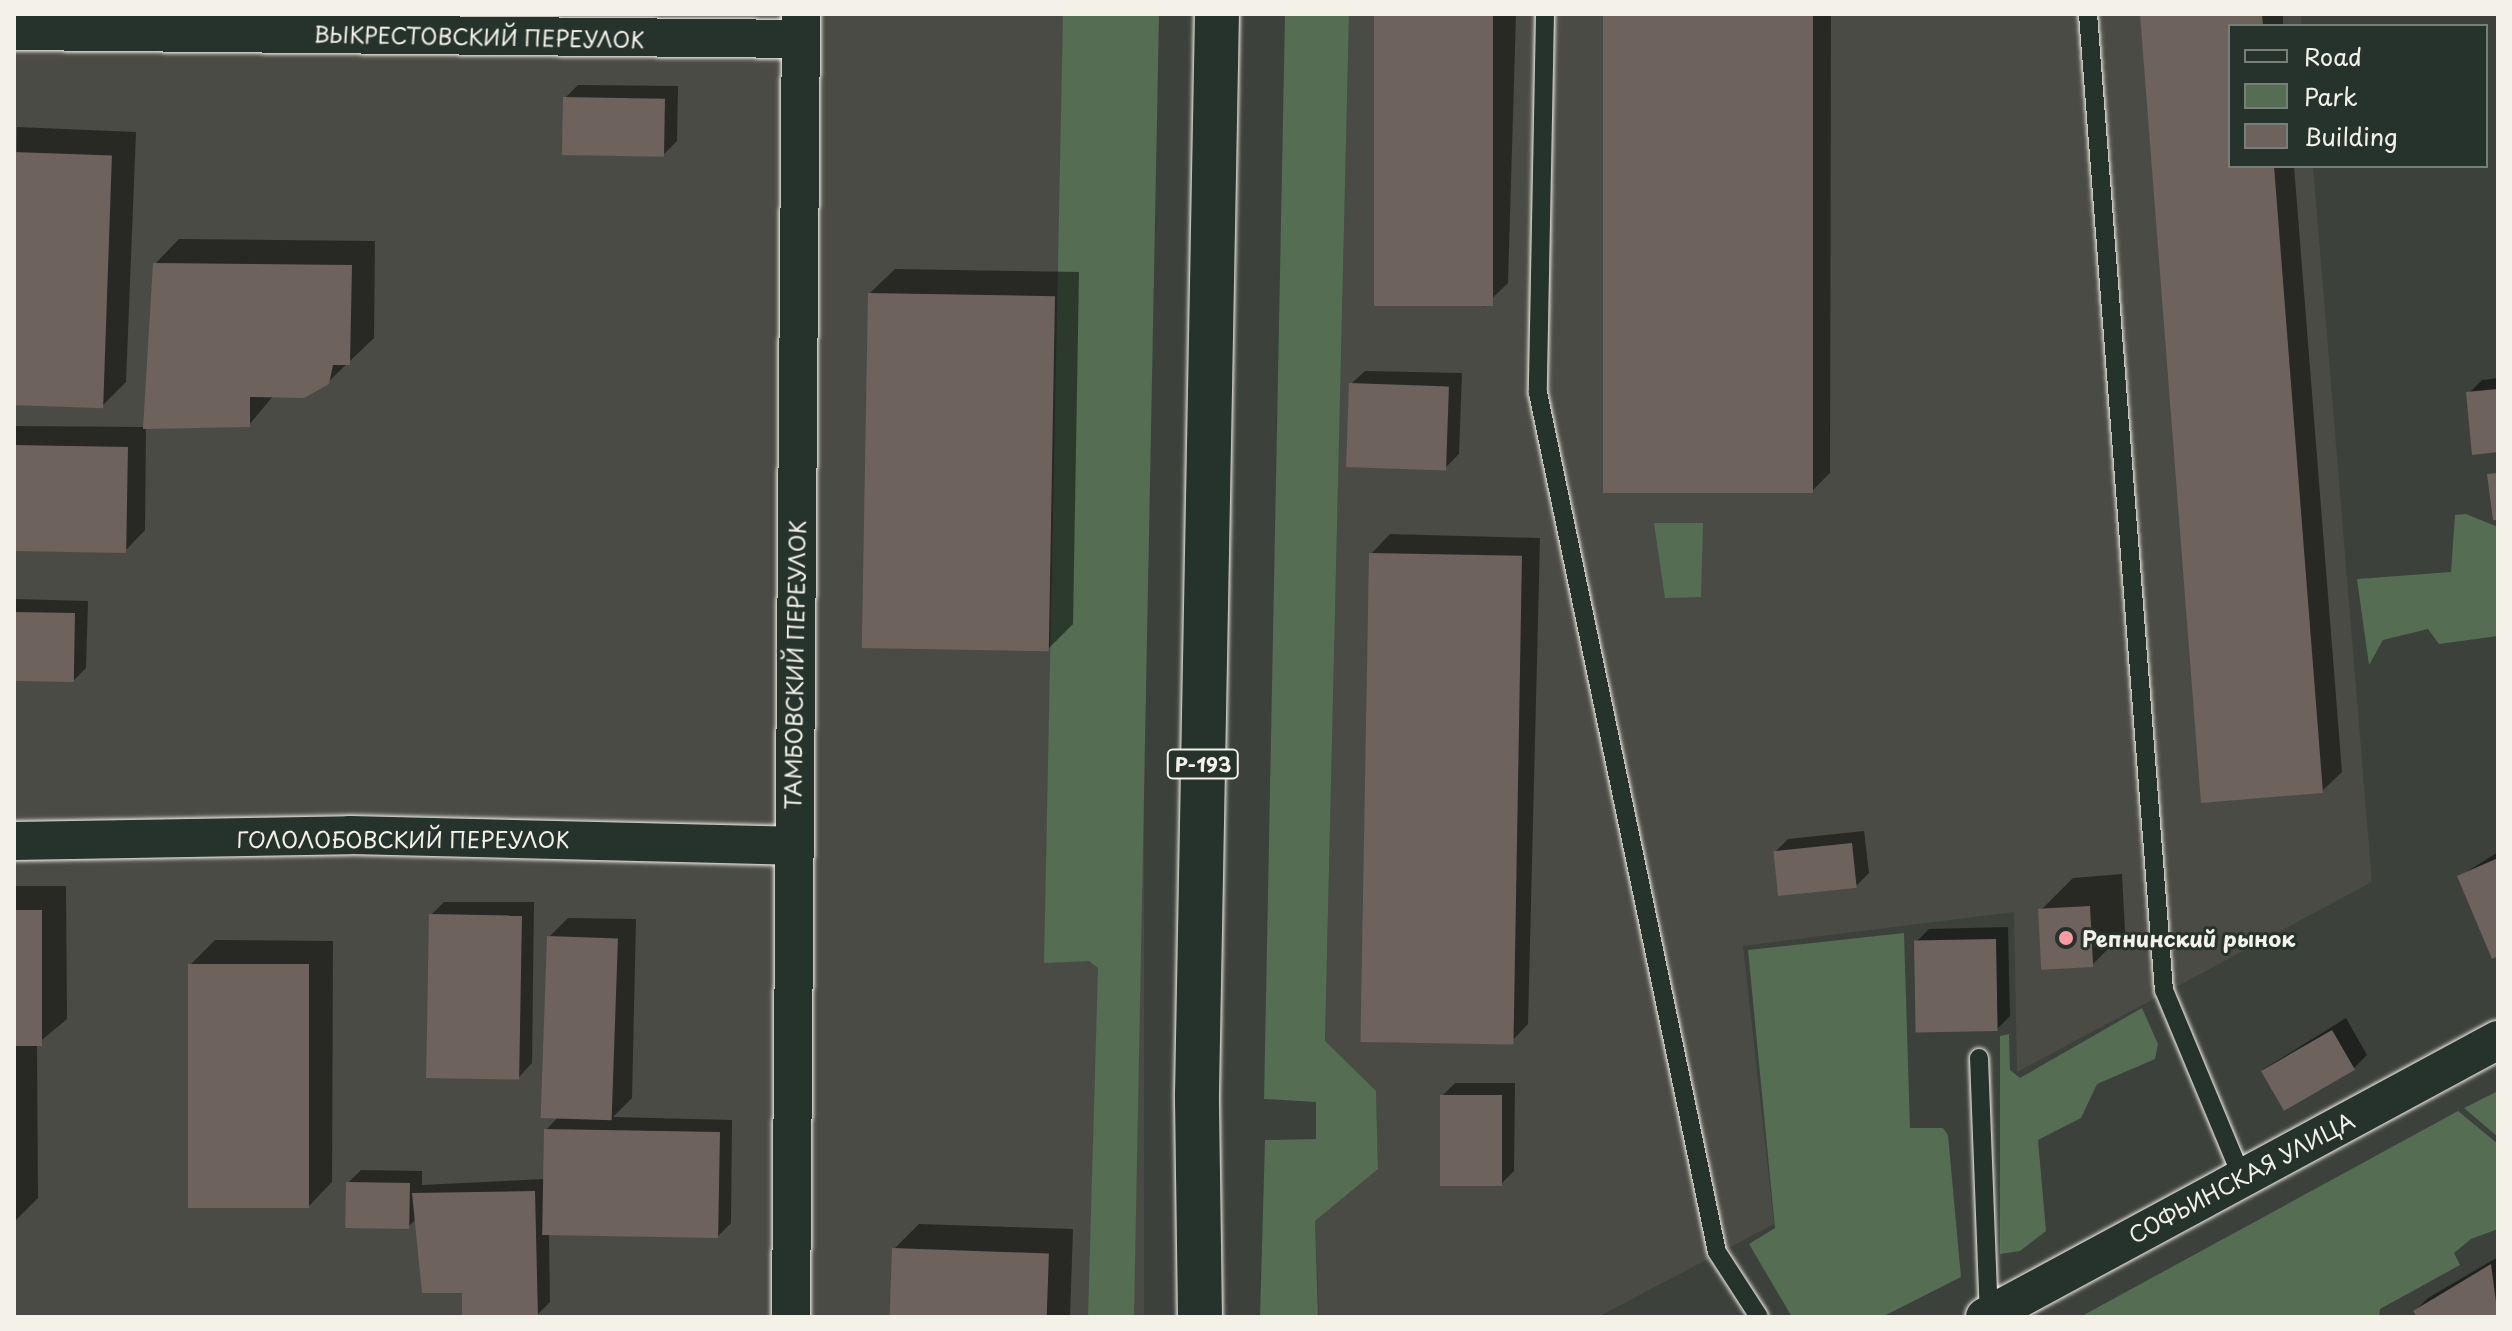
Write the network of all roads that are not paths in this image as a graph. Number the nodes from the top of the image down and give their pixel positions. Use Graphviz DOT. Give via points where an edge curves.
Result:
graph roads {
  1 [pos="1217,14"];
  2 [pos="1545,14"];
  3 [pos="2088,14"];
  4 [pos="801,26"];
  5 [pos="14,31"];
  6 [pos="14,841"];
  7 [pos="793,846"];
  8 [pos="2498,1040"];
  9 [pos="1979,1058"];
  10 [pos="2241,1175"];
  11 [pos="1987,1316"];
  12 [pos="791,1317"];
  13 [pos="1200,1317"];
  14 [pos="1759,1317"];
  1 -- 13 [label="highway, Р-193" via="1197,1078"];
  2 -- 14 [label="lane" via="1538,393 1717,1252"];
  3 -- 10 [label="lane" via="2164,990"];
  4 -- 5 [label="street, ВЫКРЕСТОВСКИЙ ПЕРЕУЛОК"];
  4 -- 7 [label="street, ТАМБОВСКИЙ ПЕРЕУЛОК"];
  6 -- 7 [label="street, ГОЛОЛОБОВСКИЙ ПЕРЕУЛОК" via="350,835"];
  7 -- 12 [label="street, ТАМБОВСКИЙ ПЕРЕУЛОК"];
  8 -- 10 [label="street, СОФЬИНСКАЯ УЛИЦА"];
  9 -- 11 [label="lane"];
  10 -- 11 [label="street, СОФЬИНСКАЯ УЛИЦА"];
}
